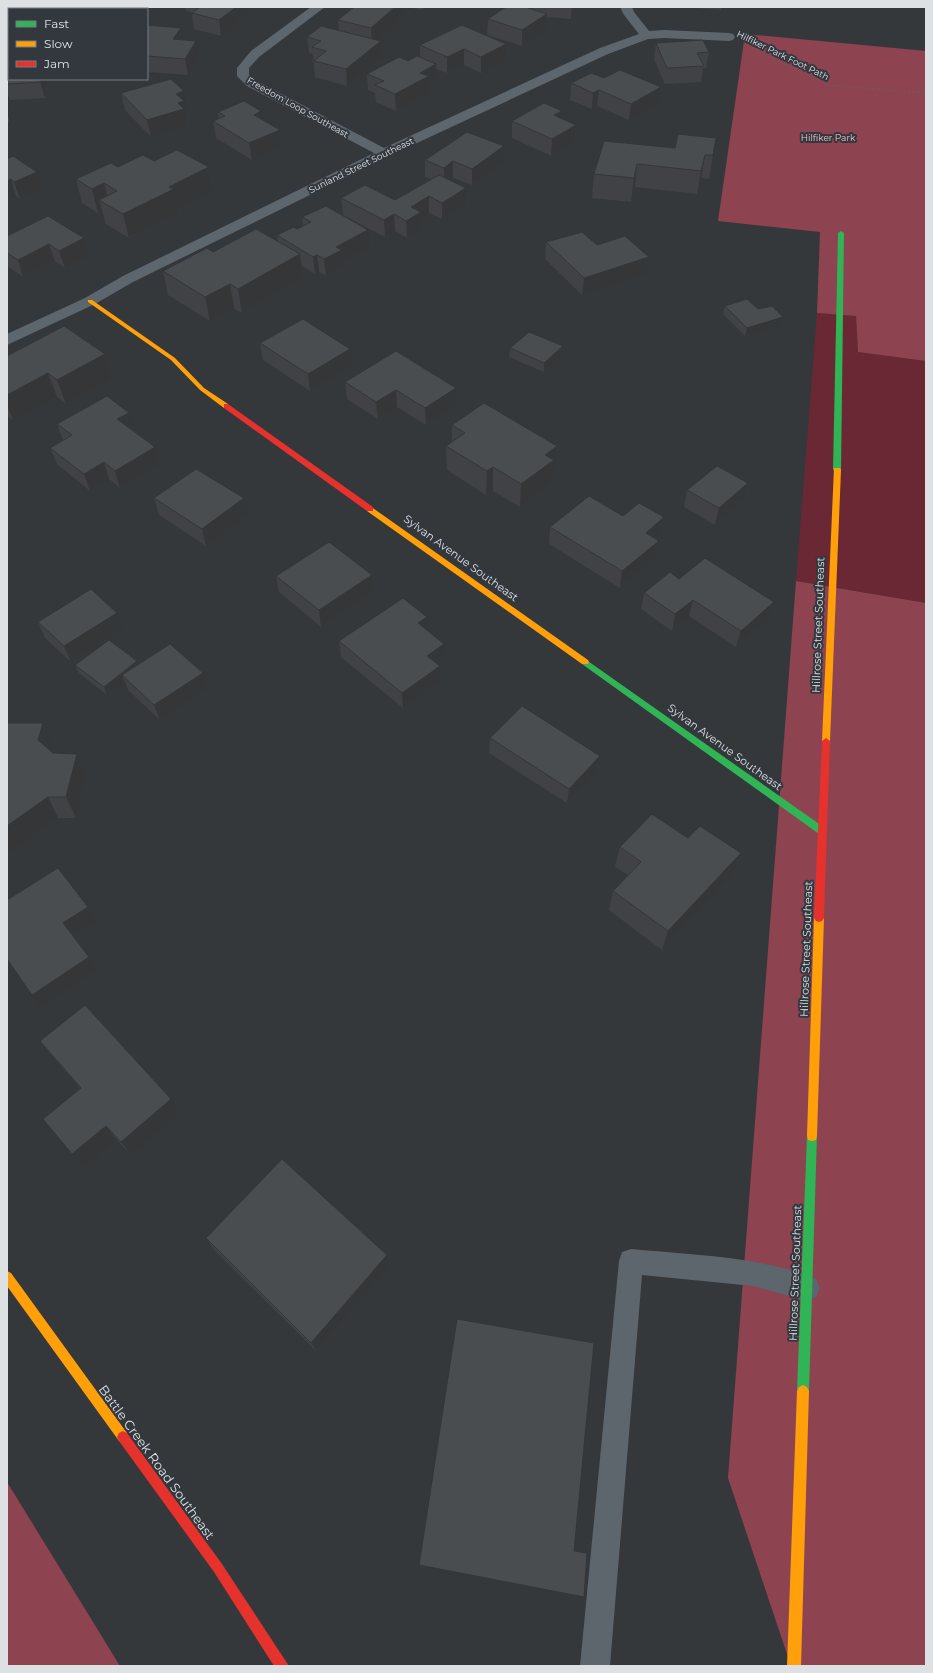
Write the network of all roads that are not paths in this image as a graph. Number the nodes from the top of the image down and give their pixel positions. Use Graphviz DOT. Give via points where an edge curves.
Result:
graph roads {
  1 [pos="319,7"];
  2 [pos="626,7"];
  3 [pos="646,35"];
  4 [pos="729,37"];
  5 [pos="384,153"];
  6 [pos="841,233"];
  7 [pos="90,301"];
  8 [pos="7,340"];
  9 [pos="822,831"];
  10 [pos="7,1277"];
  11 [pos="807,1288"];
  12 [pos="282,1666"];
  13 [pos="595,1666"];
  14 [pos="794,1666"];
  1 -- 5 [label="street, Freedom Loop Southeast" via="255,54 243,68 243,76 251,83"];
  2 -- 3 [label="street"];
  3 -- 4 [label="street, Sunland Street Southeast"];
  3 -- 5 [label="street, Sunland Street Southeast" via="604,51"];
  5 -- 7 [label="street, Sunland Street Southeast" via="134,276"];
  6 -- 9 [label="street, Hillrose Street Southeast" via="839,415"];
  7 -- 8 [label="street, Sunland Street Southeast"];
  7 -- 9 [label="street, Sylvan Avenue Southeast" via="173,359 202,389"];
  9 -- 11 [label="street, Hillrose Street Southeast"];
  10 -- 12 [label="street, Battle Creek Road Southeast" via="218,1568"];
  11 -- 13 [label="lane" via="753,1274 631,1261"];
  11 -- 14 [label="street, Hillrose Street Southeast"];
}
